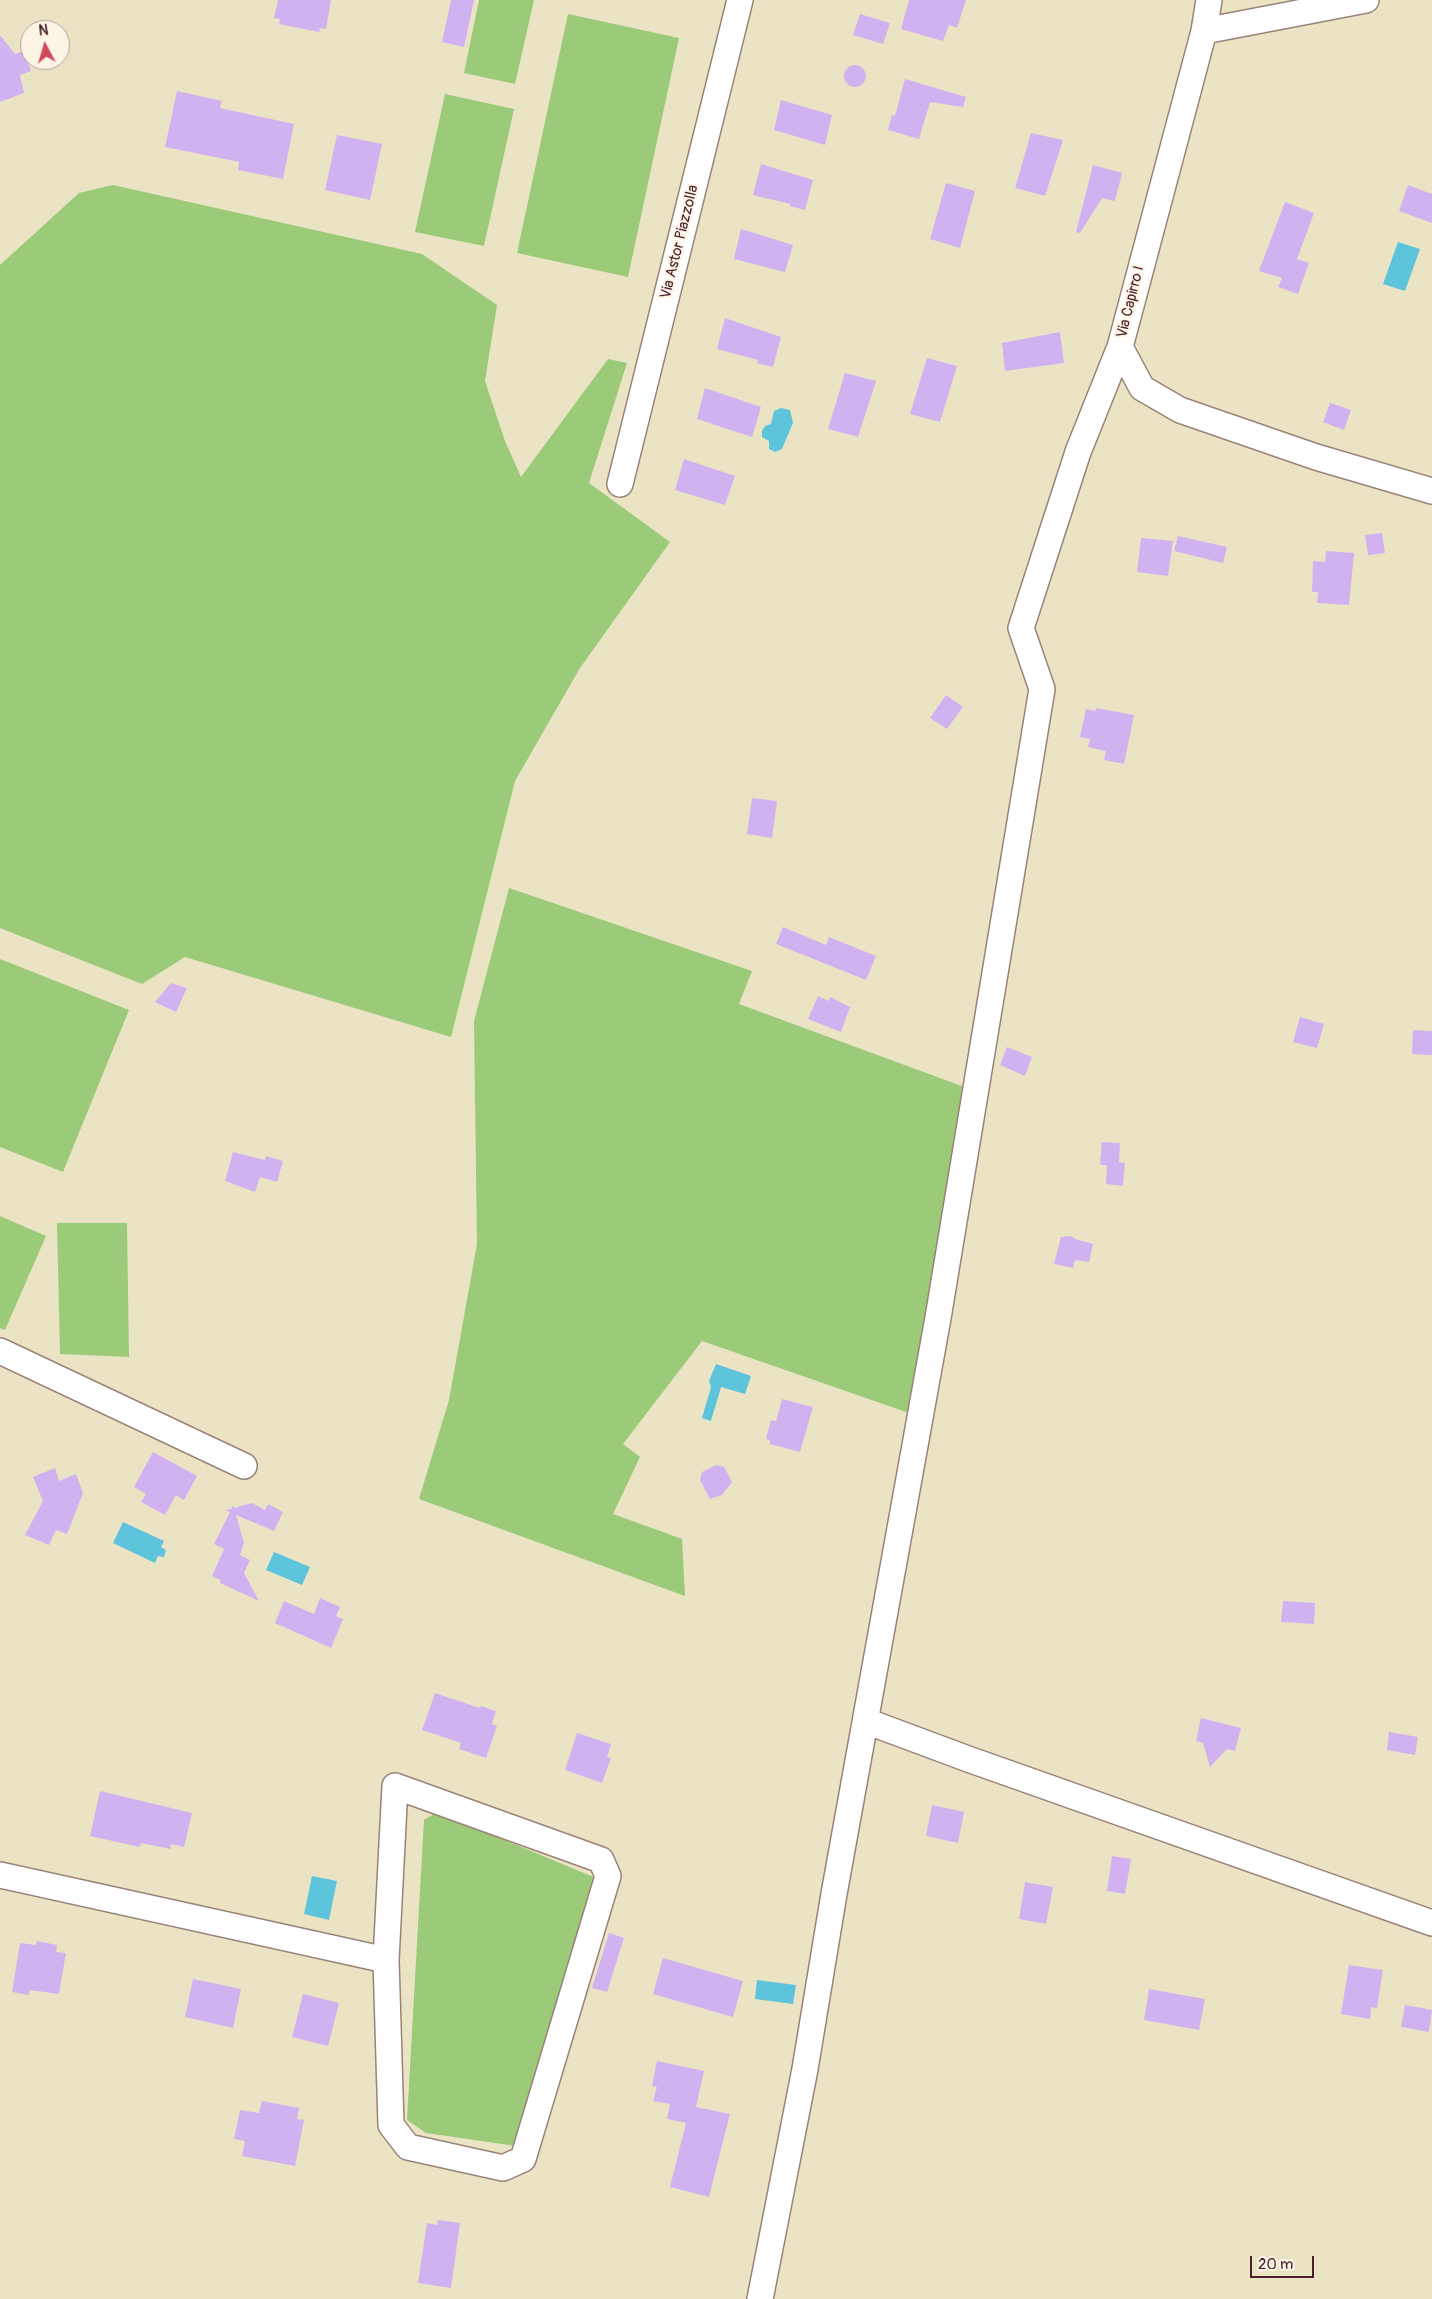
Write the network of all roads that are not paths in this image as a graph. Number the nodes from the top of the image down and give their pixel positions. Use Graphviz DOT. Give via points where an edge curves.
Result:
graph roads {
  1 [pos="740,0"];
  2 [pos="1209,0"];
  3 [pos="1366,0"];
  4 [pos="1204,31"];
  5 [pos="1120,347"];
  6 [pos="620,484"];
  7 [pos="1432,491"];
  8 [pos="0,1350"];
  9 [pos="244,1466"];
  10 [pos="866,1721"];
  11 [pos="0,1875"];
  12 [pos="1432,1923"];
  13 [pos="386,1960"];
  14 [pos="760,2299"];
  1 -- 6 [label="street, Via Astor Piazzolla"];
  2 -- 4 [label="street, Via Capirro I"];
  3 -- 4 [label="street"];
  4 -- 5 [label="street, Via Capirro I"];
  5 -- 7 [label="street, Via Capirro I" via="1142,388 1180,410 1316,457"];
  5 -- 10 [label="street" via="1078,452 1021,628 1042,689 938,1318"];
  8 -- 9 [label="street"];
  10 -- 12 [label="street"];
  10 -- 14 [label="street" via="805,2069"];
  11 -- 13 [label="street"];
  13 -- 13 [label="street" via="395,1786 601,1860 608,1876 523,2159 502,2168 408,2146 391,2125"];
}
